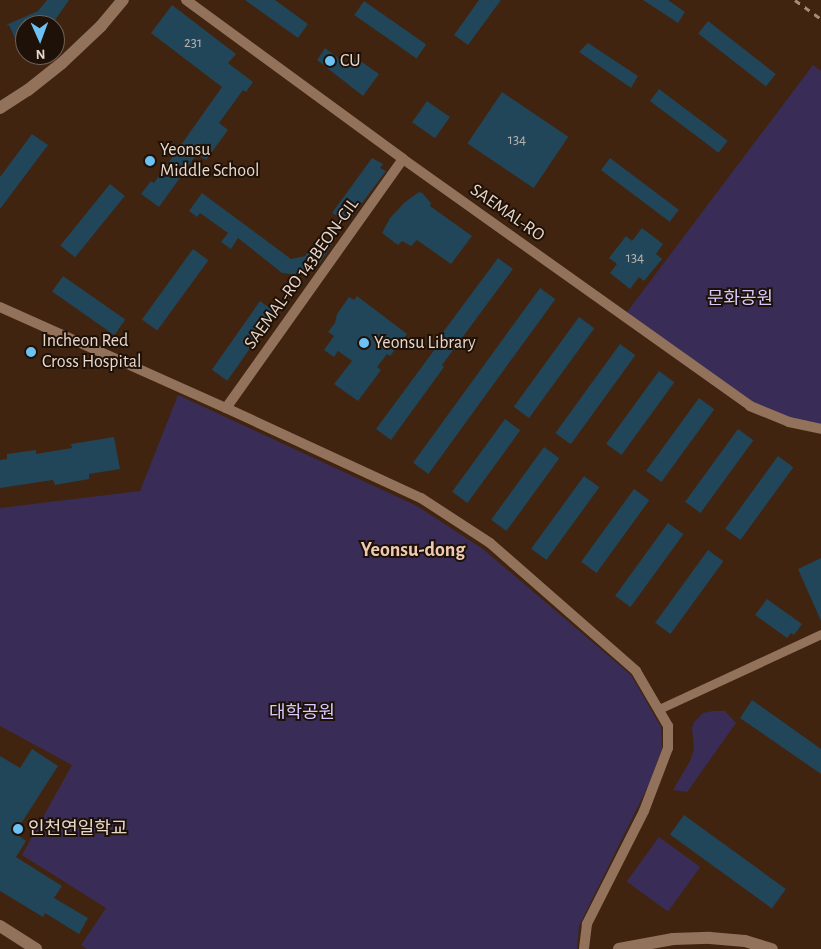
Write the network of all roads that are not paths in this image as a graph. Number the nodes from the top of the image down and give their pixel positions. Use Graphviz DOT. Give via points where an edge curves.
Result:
graph roads {
  1 [pos="123,0"];
  2 [pos="186,0"];
  3 [pos="0,108"];
  4 [pos="404,159"];
  5 [pos="0,307"];
  6 [pos="226,408"];
  7 [pos="821,429"];
  8 [pos="821,634"];
  9 [pos="659,709"];
  10 [pos="0,926"];
  11 [pos="36,949"];
  12 [pos="584,949"];
  13 [pos="619,949"];
  14 [pos="772,949"];
  1 -- 3 [label="main road" via="62,63"];
  2 -- 4 [label="street, SAEMAL-RO"];
  4 -- 6 [label="street, SAEMAL-RO 143BEON-GIL"];
  4 -- 7 [label="street, SAEMAL-RO" via="750,406 789,422"];
  5 -- 6 [label="street"];
  6 -- 9 [label="street" via="421,498 490,543 636,671"];
  8 -- 9 [label="street"];
  9 -- 12 [label="street" via="668,726 668,748 644,812 587,924"];
  10 -- 11 [label="main road"];
  13 -- 14 [label="main road" via="710,938 745,941"];
}
